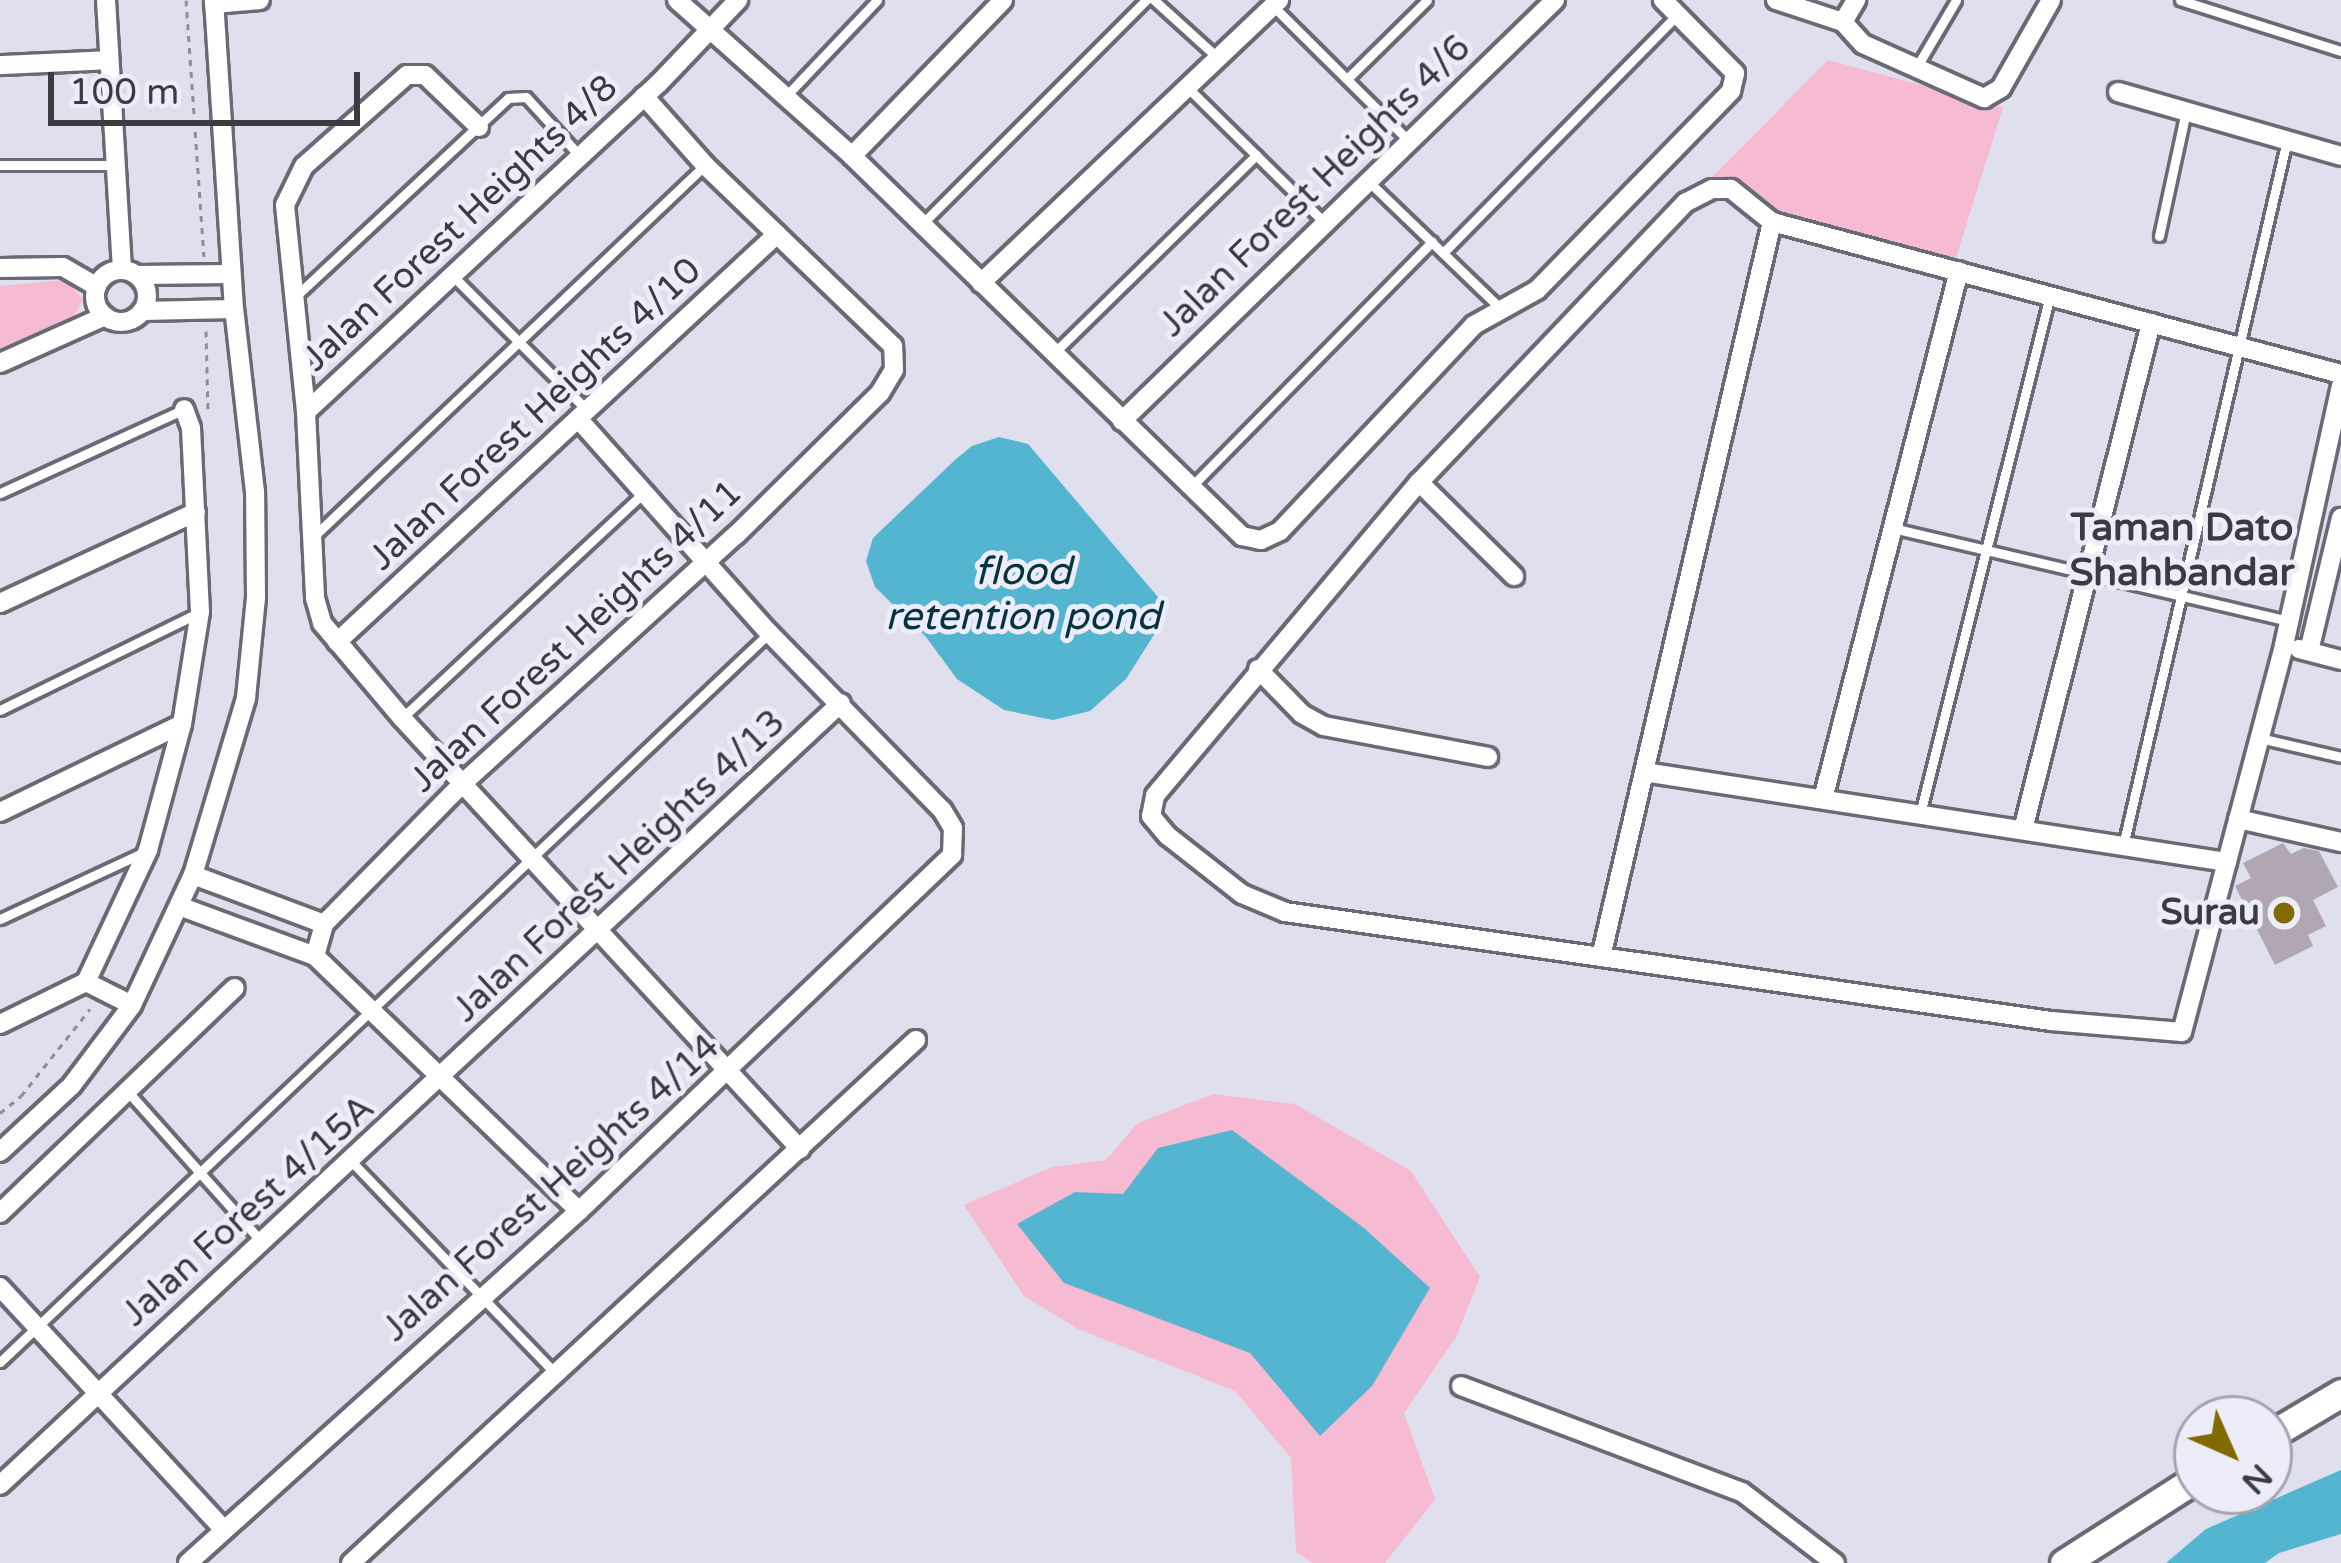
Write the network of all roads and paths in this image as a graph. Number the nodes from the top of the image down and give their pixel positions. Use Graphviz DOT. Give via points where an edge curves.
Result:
graph roads {
  1 [pos="106,0"];
  2 [pos="186,0"];
  3 [pos="260,0"];
  4 [pos="676,0"];
  5 [pos="737,0"];
  6 [pos="877,0"];
  7 [pos="1003,0"];
  8 [pos="1427,0"];
  9 [pos="1555,0"];
  10 [pos="1776,0"];
  11 [pos="1856,0"];
  12 [pos="1956,0"];
  13 [pos="2051,0"];
  14 [pos="2180,0"];
  15 [pos="1154,1"];
  16 [pos="214,2"];
  17 [pos="1276,3"];
  18 [pos="1671,7"];
  19 [pos="1843,22"];
  20 [pos="712,27"];
  21 [pos="2341,51"];
  22 [pos="1218,58"];
  23 [pos="109,60"];
  24 [pos="0,65"];
  25 [pos="1916,69"];
  26 [pos="1347,79"];
  27 [pos="1187,87"];
  28 [pos="651,89"];
  29 [pos="2118,92"];
  30 [pos="786,96"];
  31 [pos="2186,111"];
  32 [pos="479,127"];
  33 [pos="1408,140"];
  34 [pos="2287,140"];
  35 [pos="578,154"];
  36 [pos="1256,155"];
  37 [pos="852,156"];
  38 [pos="2341,156"];
  39 [pos="0,165"];
  40 [pos="115,165"];
  41 [pos="705,165"];
  42 [pos="1367,180"];
  43 [pos="1324,222"];
  44 [pos="1772,222"];
  45 [pos="922,224"];
  46 [pos="777,234"];
  47 [pos="2159,236"];
  48 [pos="1432,242"];
  49 [pos="1443,254"];
  50 [pos="0,268"];
  51 [pos="1959,271"];
  52 [pos="129,272"];
  53 [pos="231,274"];
  54 [pos="452,274"];
  55 [pos="206,276"];
  56 [pos="981,283"];
  57 [pos="97,286"];
  58 [pos="2050,296"];
  59 [pos="293,299"];
  60 [pos="206,309"];
  61 [pos="234,309"];
  62 [pos="1502,310"];
  63 [pos="142,311"];
  64 [pos="105,316"];
  65 [pos="2151,322"];
  66 [pos="520,344"];
  67 [pos="2237,346"];
  68 [pos="1054,354"];
  69 [pos="0,363"];
  70 [pos="2341,374"];
  71 [pos="2341,385"];
  72 [pos="184,409"];
  73 [pos="306,412"];
  74 [pos="582,415"];
  75 [pos="1122,421"];
  76 [pos="208,424"];
  77 [pos="1419,482"];
  78 [pos="1191,487"];
  79 [pos="646,490"];
  80 [pos="0,494"];
  81 [pos="196,512"];
  82 [pos="2341,518"];
  83 [pos="1892,528"];
  84 [pos="312,538"];
  85 [pos="1985,550"];
  86 [pos="707,560"];
  87 [pos="2087,574"];
  88 [pos="1514,576"];
  89 [pos="2180,595"];
  90 [pos="0,603"];
  91 [pos="200,612"];
  92 [pos="2289,621"];
  93 [pos="769,633"];
  94 [pos="337,642"];
  95 [pos="2284,645"];
  96 [pos="2309,651"];
  97 [pos="2341,660"];
  98 [pos="1258,669"];
  99 [pos="841,703"];
  100 [pos="0,710"];
  101 [pos="402,718"];
  102 [pos="182,724"];
  103 [pos="2259,738"];
  104 [pos="1488,757"];
  105 [pos="2341,757"];
  106 [pos="1644,772"];
  107 [pos="463,782"];
  108 [pos="1823,799"];
  109 [pos="0,812"];
  110 [pos="1921,814"];
  111 [pos="2238,819"];
  112 [pos="2023,830"];
  113 [pos="2341,842"];
  114 [pos="2123,846"];
  115 [pos="148,850"];
  116 [pos="532,857"];
  117 [pos="2227,862"];
  118 [pos="193,875"];
  119 [pos="179,906"];
  120 [pos="0,919"];
  121 [pos="324,924"];
  122 [pos="599,931"];
  123 [pos="315,956"];
  124 [pos="1600,957"];
  125 [pos="95,987"];
  126 [pos="235,988"];
  127 [pos="132,1006"];
  128 [pos="373,1009"];
  129 [pos="0,1024"];
  130 [pos="916,1040"];
  131 [pos="726,1074"];
  132 [pos="443,1077"];
  133 [pos="130,1094"];
  134 [pos="0,1113"];
  135 [pos="800,1149"];
  136 [pos="0,1152"];
  137 [pos="351,1161"];
  138 [pos="200,1173"];
  139 [pos="579,1210"];
  140 [pos="0,1213"];
  141 [pos="262,1242"];
  142 [pos="0,1287"];
  143 [pos="481,1298"];
  144 [pos="37,1328"];
  145 [pos="0,1363"];
  146 [pos="556,1374"];
  147 [pos="1461,1386"];
  148 [pos="97,1393"];
  149 [pos="2341,1394"];
  150 [pos="2293,1422"];
  151 [pos="0,1485"];
  152 [pos="2173,1493"];
  153 [pos="223,1529"];
  154 [pos="188,1563"];
  155 [pos="351,1563"];
  156 [pos="1835,1563"];
  157 [pos="2064,1563"];
  1 -- 23 [label="street"];
  2 -- 55 [label="path"];
  3 -- 16 [label="street"];
  4 -- 20 [label="street"];
  5 -- 20 [label="street, Jalan Forest Heights 4/8"];
  6 -- 30 [label="lane"];
  7 -- 37 [label="street"];
  8 -- 26 [label="lane"];
  9 -- 33 [label="street, Jalan Forest Heights 4/6"];
  10 -- 19 [label="street"];
  11 -- 19 [label="street"];
  12 -- 25 [label="lane"];
  13 -- 25 [label="street" via="2001,88 1984,98"];
  14 -- 21 [label="lane"];
  15 -- 22 [label="lane"];
  15 -- 45 [label="lane"];
  16 -- 53 [label="street"];
  17 -- 22 [label="street"];
  17 -- 26 [label="lane"];
  18 -- 49 [label="lane"];
  18 -- 62 [label="street" via="1735,73 1730,91 1538,290"];
  19 -- 25 [label="street" via="1863,44"];
  20 -- 28 [label="street, Jalan Forest Heights 4/8"];
  20 -- 30 [label="street"];
  22 -- 27 [label="street"];
  23 -- 24 [label="street"];
  23 -- 40 [label="street"];
  26 -- 33 [label="lane"];
  27 -- 36 [label="lane"];
  27 -- 56 [label="street"];
  28 -- 35 [label="street, Jalan Forest Heights 4/8"];
  28 -- 41 [label="street"];
  29 -- 31 [label="street"];
  30 -- 37 [label="street"];
  31 -- 34 [label="street"];
  31 -- 47 [label="lane"];
  32 -- 35 [label="lane" via="508,98 526,97"];
  32 -- 59 [label="lane"];
  32 -- 59 [label="street" via="425,75 407,75 319,152 286,206"];
  33 -- 42 [label="street, Jalan Forest Heights 4/6"];
  34 -- 38 [label="street"];
  34 -- 67 [label="lane"];
  35 -- 54 [label="street, Jalan Forest Heights 4/8"];
  36 -- 43 [label="lane"];
  36 -- 68 [label="lane"];
  37 -- 45 [label="street"];
  39 -- 40 [label="lane"];
  40 -- 52 [label="street"];
  41 -- 46 [label="street"];
  41 -- 66 [label="lane"];
  42 -- 43 [label="street, Jalan Forest Heights 4/6"];
  42 -- 48 [label="lane"];
  43 -- 75 [label="street, Jalan Forest Heights 4/6"];
  44 -- 51 [label="street"];
  44 -- 77 [label="street" via="1731,189 1687,202"];
  44 -- 106 [label="street"];
  45 -- 56 [label="street"];
  46 -- 74 [label="street, Jalan Forest Heights 4/10"];
  46 -- 86 [label="street, Jalan Forest Heights 4/11" via="893,346 894,370 880,393"];
  48 -- 49 [label="lane"];
  48 -- 78 [label="lane"];
  49 -- 62 [label="lane"];
  50 -- 57 [label="street" via="64,267"];
  51 -- 58 [label="street"];
  51 -- 83 [label="street"];
  52 -- 55 [label="street"];
  52 -- 57 [label="street" via="106,274"];
  52 -- 63 [label="street" via="147,296"];
  53 -- 55 [label="street"];
  53 -- 61 [label="street"];
  54 -- 66 [label="lane"];
  54 -- 73 [label="street, Jalan Forest Heights 4/8"];
  56 -- 68 [label="street"];
  57 -- 64 [label="street"];
  58 -- 65 [label="street"];
  58 -- 85 [label="lane"];
  59 -- 73 [label="street"];
  60 -- 61 [label="street"];
  60 -- 63 [label="street"];
  60 -- 76 [label="path"];
  61 -- 118 [label="street" via="255,492 254,650"];
  62 -- 78 [label="street" via="1474,325 1280,531 1261,540 1242,536"];
  63 -- 64 [label="street" via="128,321"];
  64 -- 69 [label="street"];
  65 -- 67 [label="street"];
  65 -- 87 [label="street"];
  66 -- 74 [label="lane"];
  66 -- 84 [label="lane"];
  67 -- 70 [label="street"];
  67 -- 89 [label="lane"];
  68 -- 75 [label="street"];
  71 -- 92 [label="street"];
  72 -- 80 [label="lane"];
  72 -- 81 [label="street"];
  73 -- 84 [label="street"];
  74 -- 79 [label="street"];
  74 -- 94 [label="street, Jalan Forest Heights 4/10"];
  75 -- 78 [label="street"];
  77 -- 88 [label="street"];
  77 -- 98 [label="street"];
  79 -- 86 [label="street"];
  79 -- 101 [label="lane"];
  81 -- 90 [label="street"];
  81 -- 91 [label="street"];
  82 -- 96 [label="street"];
  83 -- 85 [label="lane"];
  83 -- 108 [label="street"];
  84 -- 94 [label="street" via="315,598"];
  85 -- 87 [label="lane"];
  85 -- 110 [label="lane"];
  86 -- 93 [label="street"];
  86 -- 107 [label="street, Jalan Forest Heights 4/11"];
  87 -- 89 [label="lane"];
  87 -- 112 [label="street"];
  89 -- 92 [label="lane"];
  89 -- 114 [label="lane"];
  91 -- 100 [label="lane"];
  91 -- 102 [label="street"];
  92 -- 95 [label="street"];
  93 -- 99 [label="street"];
  93 -- 116 [label="lane"];
  94 -- 101 [label="street"];
  95 -- 96 [label="street"];
  95 -- 103 [label="street"];
  96 -- 97 [label="street"];
  98 -- 104 [label="street" via="1324,726"];
  98 -- 124 [label="street" via="1155,796 1151,816 1168,836 1242,894 1285,912"];
  99 -- 122 [label="street, Jalan Forest Heights 4/13"];
  99 -- 131 [label="street, Jalan Forest Heights 4/14" via="941,809 953,828 952,855"];
  101 -- 107 [label="street"];
  102 -- 109 [label="street"];
  102 -- 115 [label="street"];
  103 -- 105 [label="lane"];
  103 -- 111 [label="street"];
  106 -- 108 [label="street"];
  106 -- 124 [label="street"];
  107 -- 116 [label="street"];
  107 -- 121 [label="street, Jalan Forest Heights 4/11"];
  108 -- 110 [label="street"];
  110 -- 112 [label="street"];
  111 -- 113 [label="street"];
  111 -- 117 [label="street"];
  112 -- 114 [label="street"];
  114 -- 117 [label="street"];
  115 -- 120 [label="lane"];
  115 -- 125 [label="street"];
  116 -- 122 [label="street"];
  116 -- 128 [label="lane"];
  117 -- 124 [label="street" via="2188,1024 2174,1036"];
  118 -- 119 [label="street"];
  118 -- 121 [label="street"];
  119 -- 123 [label="street"];
  119 -- 127 [label="street"];
  121 -- 123 [label="street, Jalan Forest Heights 4/11"];
  122 -- 131 [label="street"];
  122 -- 132 [label="street, Jalan Forest Heights 4/13"];
  123 -- 128 [label="street"];
  125 -- 127 [label="street"];
  125 -- 129 [label="street"];
  125 -- 134 [label="path" via="34,1081"];
  126 -- 133 [label="street"];
  127 -- 136 [label="street" via="72,1085"];
  128 -- 132 [label="street"];
  128 -- 138 [label="lane"];
  130 -- 135 [label="street"];
  131 -- 135 [label="street"];
  131 -- 139 [label="street, Jalan Forest Heights 4/14"];
  132 -- 137 [label="street, Jalan Forest 4/15A"];
  132 -- 139 [label="street"];
  133 -- 138 [label="lane"];
  133 -- 140 [label="street"];
  135 -- 146 [label="street"];
  137 -- 141 [label="street, Jalan Forest 4/15A"];
  137 -- 143 [label="lane"];
  138 -- 141 [label="lane"];
  138 -- 144 [label="lane"];
  139 -- 143 [label="street, Jalan Forest Heights 4/14"];
  141 -- 148 [label="street, Jalan Forest 4/15A"];
  142 -- 144 [label="street"];
  143 -- 146 [label="lane"];
  143 -- 153 [label="street, Jalan Forest Heights 4/14"];
  144 -- 145 [label="lane"];
  144 -- 148 [label="street"];
  146 -- 155 [label="street"];
  147 -- 156 [label="street" via="1742,1492"];
  148 -- 151 [label="street, Jalan Forest 4/15A"];
  148 -- 153 [label="street"];
  149 -- 150 [label="street"];
  152 -- 157 [label="street"];
  153 -- 154 [label="street, Jalan Forest Heights 4/14"];
}
